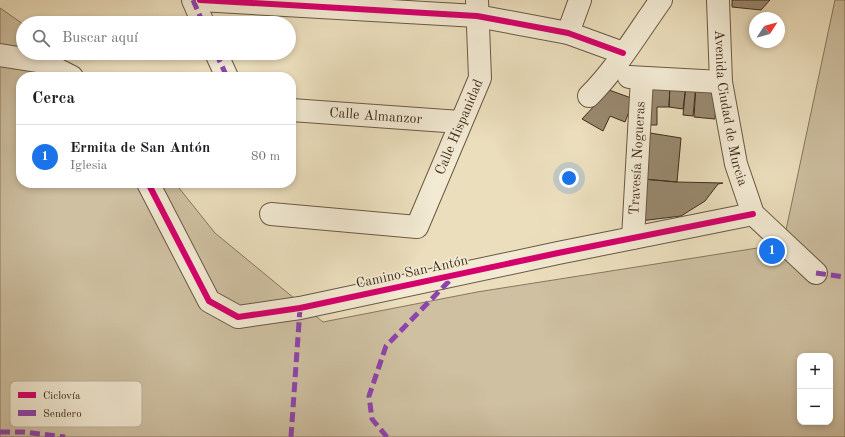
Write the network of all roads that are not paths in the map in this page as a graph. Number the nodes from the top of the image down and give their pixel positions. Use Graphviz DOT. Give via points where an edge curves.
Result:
graph roads {
  1 [pos="199,0"];
  2 [pos="580,0"];
  3 [pos="661,0"];
  4 [pos="718,0"];
  5 [pos="477,8"];
  6 [pos="202,16"];
  7 [pos="568,33"];
  8 [pos="623,53"];
  9 [pos="0,55"];
  10 [pos="16,58"];
  11 [pos="31,60"];
  12 [pos="219,60"];
  13 [pos="62,72"];
  14 [pos="225,72"];
  15 [pos="609,76"];
  16 [pos="642,78"];
  17 [pos="721,82"];
  18 [pos="589,96"];
  19 [pos="296,110"];
  20 [pos="460,122"];
  21 [pos="151,188"];
  22 [pos="271,214"];
  23 [pos="753,214"];
  24 [pos="633,238"];
  25 [pos="816,273"];
  1 -- 5 [label="street"];
  1 -- 6 [label="street"];
  2 -- 7 [label="street"];
  3 -- 8 [label="street"];
  4 -- 17 [label="street, Avenida Ciudad de Murcia"];
  5 -- 7 [label="street"];
  5 -- 20 [label="street, Calle Hispanidad" via="480,78"];
  7 -- 8 [label="street"];
  8 -- 15 [label="street"];
  9 -- 10 [label="street"];
  11 -- 13 [label="street" via="43,62"];
  12 -- 14 [label="street"];
  15 -- 16 [label="street"];
  15 -- 18 [label="street"];
  16 -- 17 [label="street"];
  16 -- 24 [label="street, Travesía Nogueras"];
  17 -- 23 [label="street, Avenida Ciudad de Murcia" via="736,164"];
  19 -- 20 [label="street, Calle Almanzor"];
  20 -- 22 [label="street, Calle Hispanidad" via="417,227"];
  21 -- 24 [label="street, Camino San Antón" via="209,301 238,316 300,308"];
  23 -- 24 [label="street, Camino San Antón"];
  23 -- 25 [label="street"];
}
